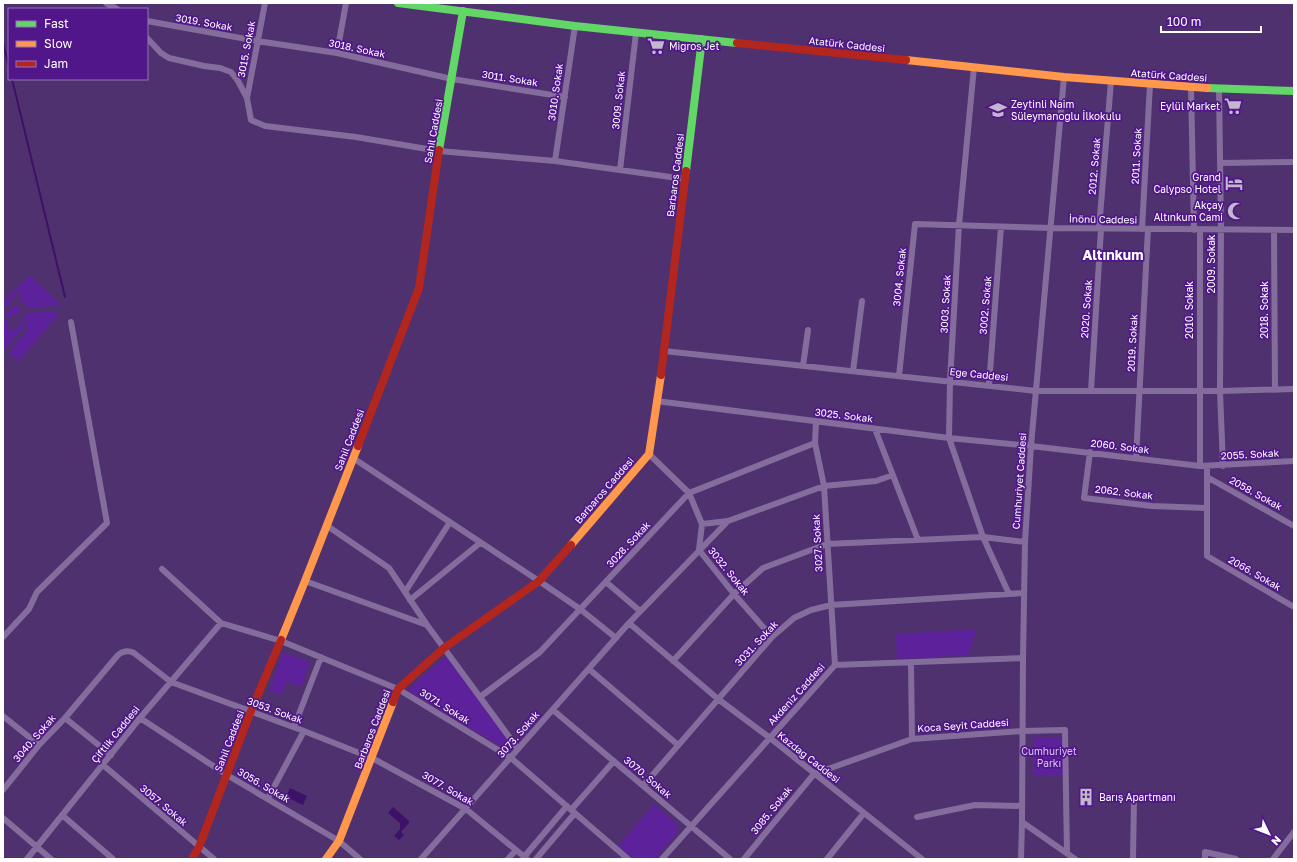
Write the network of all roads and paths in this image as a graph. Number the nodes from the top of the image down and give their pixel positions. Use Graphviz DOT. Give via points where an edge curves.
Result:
graph roads {
  1 [pos="106,3"];
  2 [pos="265,3"];
  3 [pos="346,3"];
  4 [pos="398,3"];
  5 [pos="115,8"];
  6 [pos="463,11"];
  7 [pos="148,22"];
  8 [pos="575,26"];
  9 [pos="636,33"];
  10 [pos="148,39"];
  11 [pos="702,39"];
  12 [pos="257,41"];
  13 [pos="337,53"];
  14 [pos="974,68"];
  15 [pos="1064,77"];
  16 [pos="452,79"];
  17 [pos="1111,81"];
  18 [pos="1150,84"];
  19 [pos="1191,87"];
  20 [pos="1219,88"];
  21 [pos="1294,91"];
  22 [pos="565,97"];
  23 [pos="247,98"];
  24 [pos="439,151"];
  25 [pos="555,161"];
  26 [pos="1294,162"];
  27 [pos="1220,163"];
  28 [pos="620,170"];
  29 [pos="685,179"];
  30 [pos="959,226"];
  31 [pos="1001,227"];
  32 [pos="1051,228"];
  33 [pos="1100,229"];
  34 [pos="1145,229"];
  35 [pos="1197,230"];
  36 [pos="1221,230"];
  37 [pos="1274,230"];
  38 [pos="1294,230"];
  39 [pos="862,301"];
  40 [pos="71,322"];
  41 [pos="808,330"];
  42 [pos="664,351"];
  43 [pos="803,366"];
  44 [pos="853,371"];
  45 [pos="898,376"];
  46 [pos="950,381"];
  47 [pos="989,385"];
  48 [pos="1275,390"];
  49 [pos="1294,390"];
  50 [pos="1036,391"];
  51 [pos="1091,391"];
  52 [pos="1140,391"];
  53 [pos="1199,391"];
  54 [pos="1220,392"];
  55 [pos="656,402"];
  56 [pos="816,422"];
  57 [pos="875,429"];
  58 [pos="949,438"];
  59 [pos="815,443"];
  60 [pos="1031,446"];
  61 [pos="1090,452"];
  62 [pos="648,454"];
  63 [pos="353,458"];
  64 [pos="1136,458"];
  65 [pos="1294,461"];
  66 [pos="1200,466"];
  67 [pos="1207,466"];
  68 [pos="1223,466"];
  69 [pos="893,475"];
  70 [pos="1208,478"];
  71 [pos="824,486"];
  72 [pos="689,493"];
  73 [pos="1206,508"];
  74 [pos="728,521"];
  75 [pos="450,522"];
  76 [pos="702,524"];
  77 [pos="326,525"];
  78 [pos="1294,526"];
  79 [pos="983,537"];
  80 [pos="918,540"];
  81 [pos="1025,542"];
  82 [pos="480,543"];
  83 [pos="827,544"];
  84 [pos="699,550"];
  85 [pos="162,569"];
  86 [pos="305,581"];
  87 [pos="539,581"];
  88 [pos="606,582"];
  89 [pos="405,592"];
  90 [pos="1024,593"];
  91 [pos="734,594"];
  92 [pos="1009,594"];
  93 [pos="410,600"];
  94 [pos="831,605"];
  95 [pos="1294,607"];
  96 [pos="580,609"];
  97 [pos="640,611"];
  98 [pos="221,623"];
  99 [pos="629,623"];
  100 [pos="426,625"];
  101 [pos="3,637"];
  102 [pos="772,637"];
  103 [pos="616,638"];
  104 [pos="281,641"];
  105 [pos="444,648"];
  106 [pos="321,657"];
  107 [pos="1023,658"];
  108 [pos="673,661"];
  109 [pos="911,662"];
  110 [pos="835,665"];
  111 [pos="589,669"];
  112 [pos="171,682"];
  113 [pos="398,689"];
  114 [pos="480,698"];
  115 [pos="718,699"];
  116 [pos="553,710"];
  117 [pos="252,711"];
  118 [pos="3,716"];
  119 [pos="65,718"];
  120 [pos="140,718"];
  121 [pos="294,727"];
  122 [pos="304,731"];
  123 [pos="1022,731"];
  124 [pos="770,738"];
  125 [pos="912,739"];
  126 [pos="39,745"];
  127 [pos="678,746"];
  128 [pos="518,749"];
  129 [pos="111,755"];
  130 [pos="372,758"];
  131 [pos="511,758"];
  132 [pos="614,761"];
  133 [pos="103,765"];
  134 [pos="814,774"];
  135 [pos="227,775"];
  136 [pos="643,786"];
  137 [pos="3,790"];
  138 [pos="268,798"];
  139 [pos="1134,798"];
  140 [pos="1022,806"];
  141 [pos="466,809"];
  142 [pos="571,810"];
  143 [pos="864,813"];
  144 [pos="62,815"];
  145 [pos="917,817"];
  146 [pos="3,818"];
  147 [pos="1022,822"];
  148 [pos="691,826"];
  149 [pos="1294,832"];
  150 [pos="339,841"];
  151 [pos="37,847"];
  152 [pos="199,847"];
  153 [pos="516,850"];
  154 [pos="1067,853"];
  155 [pos="1205,856"];
  156 [pos="525,858"];
  157 [pos="27,859"];
  158 [pos="51,859"];
  159 [pos="113,859"];
  160 [pos="192,859"];
  161 [pos="214,859"];
  162 [pos="326,859"];
  163 [pos="360,859"];
  164 [pos="421,859"];
  165 [pos="508,859"];
  166 [pos="536,859"];
  167 [pos="628,859"];
  168 [pos="662,859"];
  169 [pos="730,859"];
  170 [pos="744,859"];
  171 [pos="827,859"];
  172 [pos="922,859"];
  173 [pos="1020,859"];
  174 [pos="1075,859"];
  175 [pos="1133,859"];
  176 [pos="1236,859"];
  177 [pos="1273,859"];
  1 -- 5 [label="street"];
  2 -- 12 [label="street, 3015. Sokak"];
  3 -- 13 [label="street"];
  4 -- 6 [label="street, Atatürk Caddesi"];
  6 -- 8 [label="street, Atatürk Caddesi"];
  6 -- 16 [label="street, Sahil Caddesi"];
  7 -- 12 [label="street, 3019. Sokak"];
  8 -- 9 [label="street, Atatürk Caddesi"];
  8 -- 22 [label="street, 3010. Sokak"];
  9 -- 11 [label="street, Atatürk Caddesi"];
  9 -- 28 [label="street, 3009. Sokak"];
  10 -- 23 [label="street" via="169,58 231,72"];
  11 -- 14 [label="street, Atatürk Caddesi"];
  11 -- 29 [label="street, Barbaros Caddesi"];
  12 -- 13 [label="street, 3018. Sokak"];
  12 -- 23 [label="street, 3015. Sokak"];
  13 -- 16 [label="street, 3018. Sokak"];
  14 -- 15 [label="street, Atatürk Caddesi"];
  14 -- 30 [label="street, 3003. Sokak"];
  15 -- 17 [label="street, Atatürk Caddesi"];
  15 -- 32 [label="street, Cumhuriyet Caddesi"];
  16 -- 22 [label="street, 3011. Sokak"];
  16 -- 24 [label="street, Sahil Caddesi"];
  17 -- 18 [label="street, Atatürk Caddesi"];
  17 -- 33 [label="street, 2012. Sokak"];
  18 -- 19 [label="street, Atatürk Caddesi"];
  18 -- 34 [label="street, 2011. Sokak"];
  19 -- 20 [label="street, Atatürk Caddesi"];
  19 -- 35 [label="street, 2010. Sokak"];
  20 -- 21 [label="street, Atatürk Caddesi"];
  20 -- 27 [label="street, 2009. Sokak"];
  22 -- 25 [label="street, 3010. Sokak"];
  23 -- 24 [label="street" via="251,120 266,126"];
  24 -- 25 [label="street"];
  24 -- 63 [label="street, Sahil Caddesi" via="419,288"];
  25 -- 28 [label="street"];
  26 -- 27 [label="street"];
  27 -- 36 [label="street, 2009. Sokak"];
  28 -- 29 [label="street"];
  29 -- 42 [label="street, Barbaros Caddesi"];
  30 -- 31 [label="street, İnönü Caddesi"];
  30 -- 45 [label="street, 3004. Sokak" via="915,224"];
  30 -- 46 [label="street, 3003. Sokak"];
  31 -- 32 [label="street, İnönü Caddesi"];
  31 -- 47 [label="street, 3002. Sokak"];
  32 -- 33 [label="street, İnönü Caddesi"];
  32 -- 50 [label="street, Cumhuriyet Caddesi"];
  33 -- 34 [label="street, İnönü Caddesi"];
  33 -- 51 [label="street, 2020. Sokak"];
  34 -- 35 [label="street, İnönü Caddesi"];
  34 -- 52 [label="street, 2019. Sokak"];
  35 -- 36 [label="street, İnönü Caddesi"];
  35 -- 53 [label="street, 2010. Sokak"];
  36 -- 37 [label="street, İnönü Caddesi"];
  36 -- 54 [label="street, 2009. Sokak"];
  37 -- 38 [label="street, İnönü Caddesi"];
  37 -- 48 [label="street, 2018. Sokak"];
  39 -- 44 [label="street"];
  40 -- 101 [label="street" via="107,523 37,592 29,609"];
  41 -- 43 [label="street"];
  42 -- 43 [label="street, Ege Caddesi"];
  42 -- 55 [label="street, Barbaros Caddesi"];
  43 -- 44 [label="street, Ege Caddesi"];
  44 -- 45 [label="street, Ege Caddesi"];
  45 -- 46 [label="street, Ege Caddesi"];
  46 -- 47 [label="street, Ege Caddesi"];
  46 -- 58 [label="street, 3003. Sokak"];
  47 -- 50 [label="street, Ege Caddesi"];
  48 -- 49 [label="street, Ege Caddesi"];
  48 -- 54 [label="street, Ege Caddesi"];
  50 -- 51 [label="street, Ege Caddesi"];
  50 -- 60 [label="street, Cumhuriyet Caddesi"];
  51 -- 52 [label="street, Ege Caddesi"];
  52 -- 53 [label="street, Ege Caddesi"];
  52 -- 64 [label="street, 2019. Sokak"];
  53 -- 54 [label="street, Ege Caddesi"];
  53 -- 66 [label="street, 2010. Sokak"];
  54 -- 68 [label="street, 2009. Sokak"];
  55 -- 56 [label="street, 3025. Sokak"];
  55 -- 62 [label="street, Barbaros Caddesi"];
  56 -- 57 [label="street, 3025. Sokak"];
  56 -- 59 [label="street, 3027. Sokak"];
  57 -- 58 [label="street, 3025. Sokak"];
  57 -- 69 [label="street"];
  58 -- 60 [label="street, 3025. Sokak"];
  58 -- 79 [label="street, 3003. Sokak"];
  59 -- 71 [label="street, 3027. Sokak"];
  59 -- 72 [label="street, 3028. Sokak"];
  60 -- 61 [label="street, 2060. Sokak"];
  60 -- 81 [label="street, Cumhuriyet Caddesi"];
  61 -- 64 [label="street, 2060. Sokak"];
  61 -- 73 [label="street, 2062. Sokak" via="1084,498 1152,506"];
  62 -- 72 [label="street, 3032. Sokak"];
  62 -- 87 [label="street, Barbaros Caddesi"];
  63 -- 75 [label="street"];
  63 -- 77 [label="street, Sahil Caddesi"];
  64 -- 66 [label="street, 2060. Sokak"];
  65 -- 68 [label="street, 2055. Sokak"];
  66 -- 67 [label="street, 2060. Sokak"];
  67 -- 68 [label="street, 2055. Sokak"];
  67 -- 70 [label="street"];
  69 -- 71 [label="street" via="876,481"];
  69 -- 80 [label="street"];
  70 -- 73 [label="street"];
  70 -- 78 [label="street, 2058. Sokak"];
  71 -- 74 [label="street"];
  71 -- 83 [label="street, 3027. Sokak"];
  72 -- 76 [label="street, 3032. Sokak"];
  72 -- 88 [label="street, 3028. Sokak"];
  73 -- 95 [label="street, 2066. Sokak" via="1207,556"];
  74 -- 76 [label="street"];
  74 -- 84 [label="street, 3073. Sokak"];
  75 -- 82 [label="street"];
  75 -- 89 [label="street"];
  76 -- 84 [label="street, 3032. Sokak"];
  77 -- 86 [label="street, Sahil Caddesi"];
  77 -- 89 [label="street" via="389,568"];
  79 -- 80 [label="street"];
  79 -- 81 [label="street"];
  79 -- 92 [label="street, 3003. Sokak"];
  80 -- 83 [label="street"];
  81 -- 90 [label="street, Cumhuriyet Caddesi"];
  82 -- 87 [label="street"];
  82 -- 93 [label="street"];
  83 -- 91 [label="street" via="763,568"];
  83 -- 94 [label="street, 3027. Sokak"];
  84 -- 91 [label="street, 3032. Sokak"];
  84 -- 97 [label="street, 3073. Sokak"];
  85 -- 98 [label="street"];
  86 -- 100 [label="street"];
  86 -- 104 [label="street, Sahil Caddesi"];
  87 -- 96 [label="street"];
  87 -- 105 [label="street, Barbaros Caddesi"];
  88 -- 96 [label="street, 3028. Sokak"];
  88 -- 97 [label="street"];
  89 -- 93 [label="street"];
  90 -- 92 [label="street, 3031. Sokak"];
  90 -- 107 [label="street, Cumhuriyet Caddesi"];
  91 -- 102 [label="street, 3032. Sokak"];
  91 -- 108 [label="street"];
  92 -- 94 [label="street, 3031. Sokak"];
  93 -- 100 [label="street"];
  94 -- 102 [label="street, 3031. Sokak" via="794,618"];
  94 -- 110 [label="street, 3027. Sokak"];
  96 -- 103 [label="street"];
  96 -- 114 [label="street, 3028. Sokak" via="540,652"];
  97 -- 99 [label="street, 3073. Sokak"];
  98 -- 104 [label="street, 3071. Sokak"];
  98 -- 112 [label="street, Çiftlik Caddesi"];
  99 -- 103 [label="street, 3073. Sokak"];
  99 -- 108 [label="street, Kazdağ Caddesi"];
  100 -- 105 [label="street"];
  102 -- 115 [label="street, 3031. Sokak"];
  103 -- 111 [label="street, 3073. Sokak"];
  104 -- 106 [label="street, 3071. Sokak"];
  104 -- 117 [label="street, Sahil Caddesi"];
  105 -- 113 [label="street, Barbaros Caddesi"];
  105 -- 114 [label="street"];
  106 -- 113 [label="street, 3071. Sokak"];
  106 -- 121 [label="street"];
  107 -- 109 [label="street, Akdeniz Caddesi"];
  107 -- 123 [label="street, Cumhuriyet Caddesi"];
  108 -- 115 [label="street, Kazdağ Caddesi"];
  109 -- 110 [label="street, Akdeniz Caddesi"];
  109 -- 125 [label="street"];
  110 -- 124 [label="street, Akdeniz Caddesi"];
  111 -- 116 [label="street, 3073. Sokak"];
  111 -- 127 [label="street"];
  112 -- 117 [label="street, 3053. Sokak"];
  112 -- 119 [label="street, 3053. Sokak" via="134,653 125,651 118,655"];
  112 -- 120 [label="street, Çiftlik Caddesi"];
  113 -- 130 [label="street, Barbaros Caddesi"];
  113 -- 131 [label="street, 3071. Sokak"];
  114 -- 128 [label="street"];
  115 -- 124 [label="street, Kazdağ Caddesi"];
  115 -- 127 [label="street, 3031. Sokak"];
  116 -- 128 [label="street, 3073. Sokak"];
  116 -- 132 [label="street, 3070. Sokak"];
  117 -- 121 [label="street, 3053. Sokak"];
  117 -- 135 [label="street, Sahil Caddesi"];
  118 -- 126 [label="street"];
  119 -- 126 [label="street, 3040. Sokak"];
  119 -- 129 [label="street"];
  120 -- 129 [label="street, Çiftlik Caddesi"];
  120 -- 135 [label="street, 3056. Sokak"];
  121 -- 122 [label="street, 3053. Sokak"];
  122 -- 130 [label="street, 3053. Sokak"];
  122 -- 138 [label="street"];
  123 -- 125 [label="street, Koca Seyit Caddesi"];
  123 -- 140 [label="street, Cumhuriyet Caddesi"];
  123 -- 154 [label="street, Koca Seyit Caddesi" via="1065,730"];
  124 -- 134 [label="street, Kazdağ Caddesi"];
  124 -- 148 [label="street, Akdeniz Caddesi"];
  125 -- 134 [label="street, Koca Seyit Caddesi"];
  126 -- 137 [label="street, 3040. Sokak"];
  127 -- 136 [label="street, 3031. Sokak"];
  128 -- 131 [label="street, 3073. Sokak"];
  129 -- 133 [label="street, Çiftlik Caddesi"];
  130 -- 141 [label="street, 3077. Sokak"];
  130 -- 150 [label="street, Barbaros Caddesi"];
  131 -- 141 [label="street, 3073. Sokak"];
  131 -- 142 [label="street, 3071. Sokak"];
  132 -- 136 [label="street, 3070. Sokak"];
  132 -- 142 [label="street"];
  133 -- 144 [label="street, Çiftlik Caddesi"];
  133 -- 152 [label="street, 3057. Sokak"];
  134 -- 143 [label="street, Kazdağ Caddesi"];
  134 -- 170 [label="street, 3085. Sokak"];
  135 -- 138 [label="street, 3056. Sokak"];
  135 -- 152 [label="street, Sahil Caddesi"];
  136 -- 148 [label="street, 3070. Sokak"];
  138 -- 150 [label="street, 3056. Sokak"];
  139 -- 175 [label="street"];
  140 -- 145 [label="street" via="975,805"];
  140 -- 147 [label="street, Cumhuriyet Caddesi"];
  141 -- 153 [label="street, 3077. Sokak"];
  141 -- 164 [label="street, 3073. Sokak"];
  142 -- 156 [label="street"];
  142 -- 166 [label="street"];
  142 -- 167 [label="street, 3071. Sokak"];
  143 -- 171 [label="street"];
  143 -- 172 [label="street, Kazdağ Caddesi"];
  144 -- 151 [label="street, Çiftlik Caddesi"];
  144 -- 159 [label="street"];
  146 -- 151 [label="street"];
  147 -- 154 [label="street"];
  147 -- 173 [label="street, Cumhuriyet Caddesi"];
  148 -- 168 [label="street, Akdeniz Caddesi"];
  148 -- 169 [label="street, 3070. Sokak"];
  149 -- 177 [label="street"];
  150 -- 162 [label="street, Barbaros Caddesi"];
  150 -- 163 [label="street, 3056. Sokak"];
  151 -- 157 [label="street, Çiftlik Caddesi"];
  151 -- 158 [label="street"];
  152 -- 160 [label="street, Sahil Caddesi"];
  152 -- 161 [label="street, 3057. Sokak"];
  153 -- 156 [label="street, 3077. Sokak"];
  153 -- 165 [label="street"];
  154 -- 174 [label="street"];
  155 -- 176 [label="street"];
}
